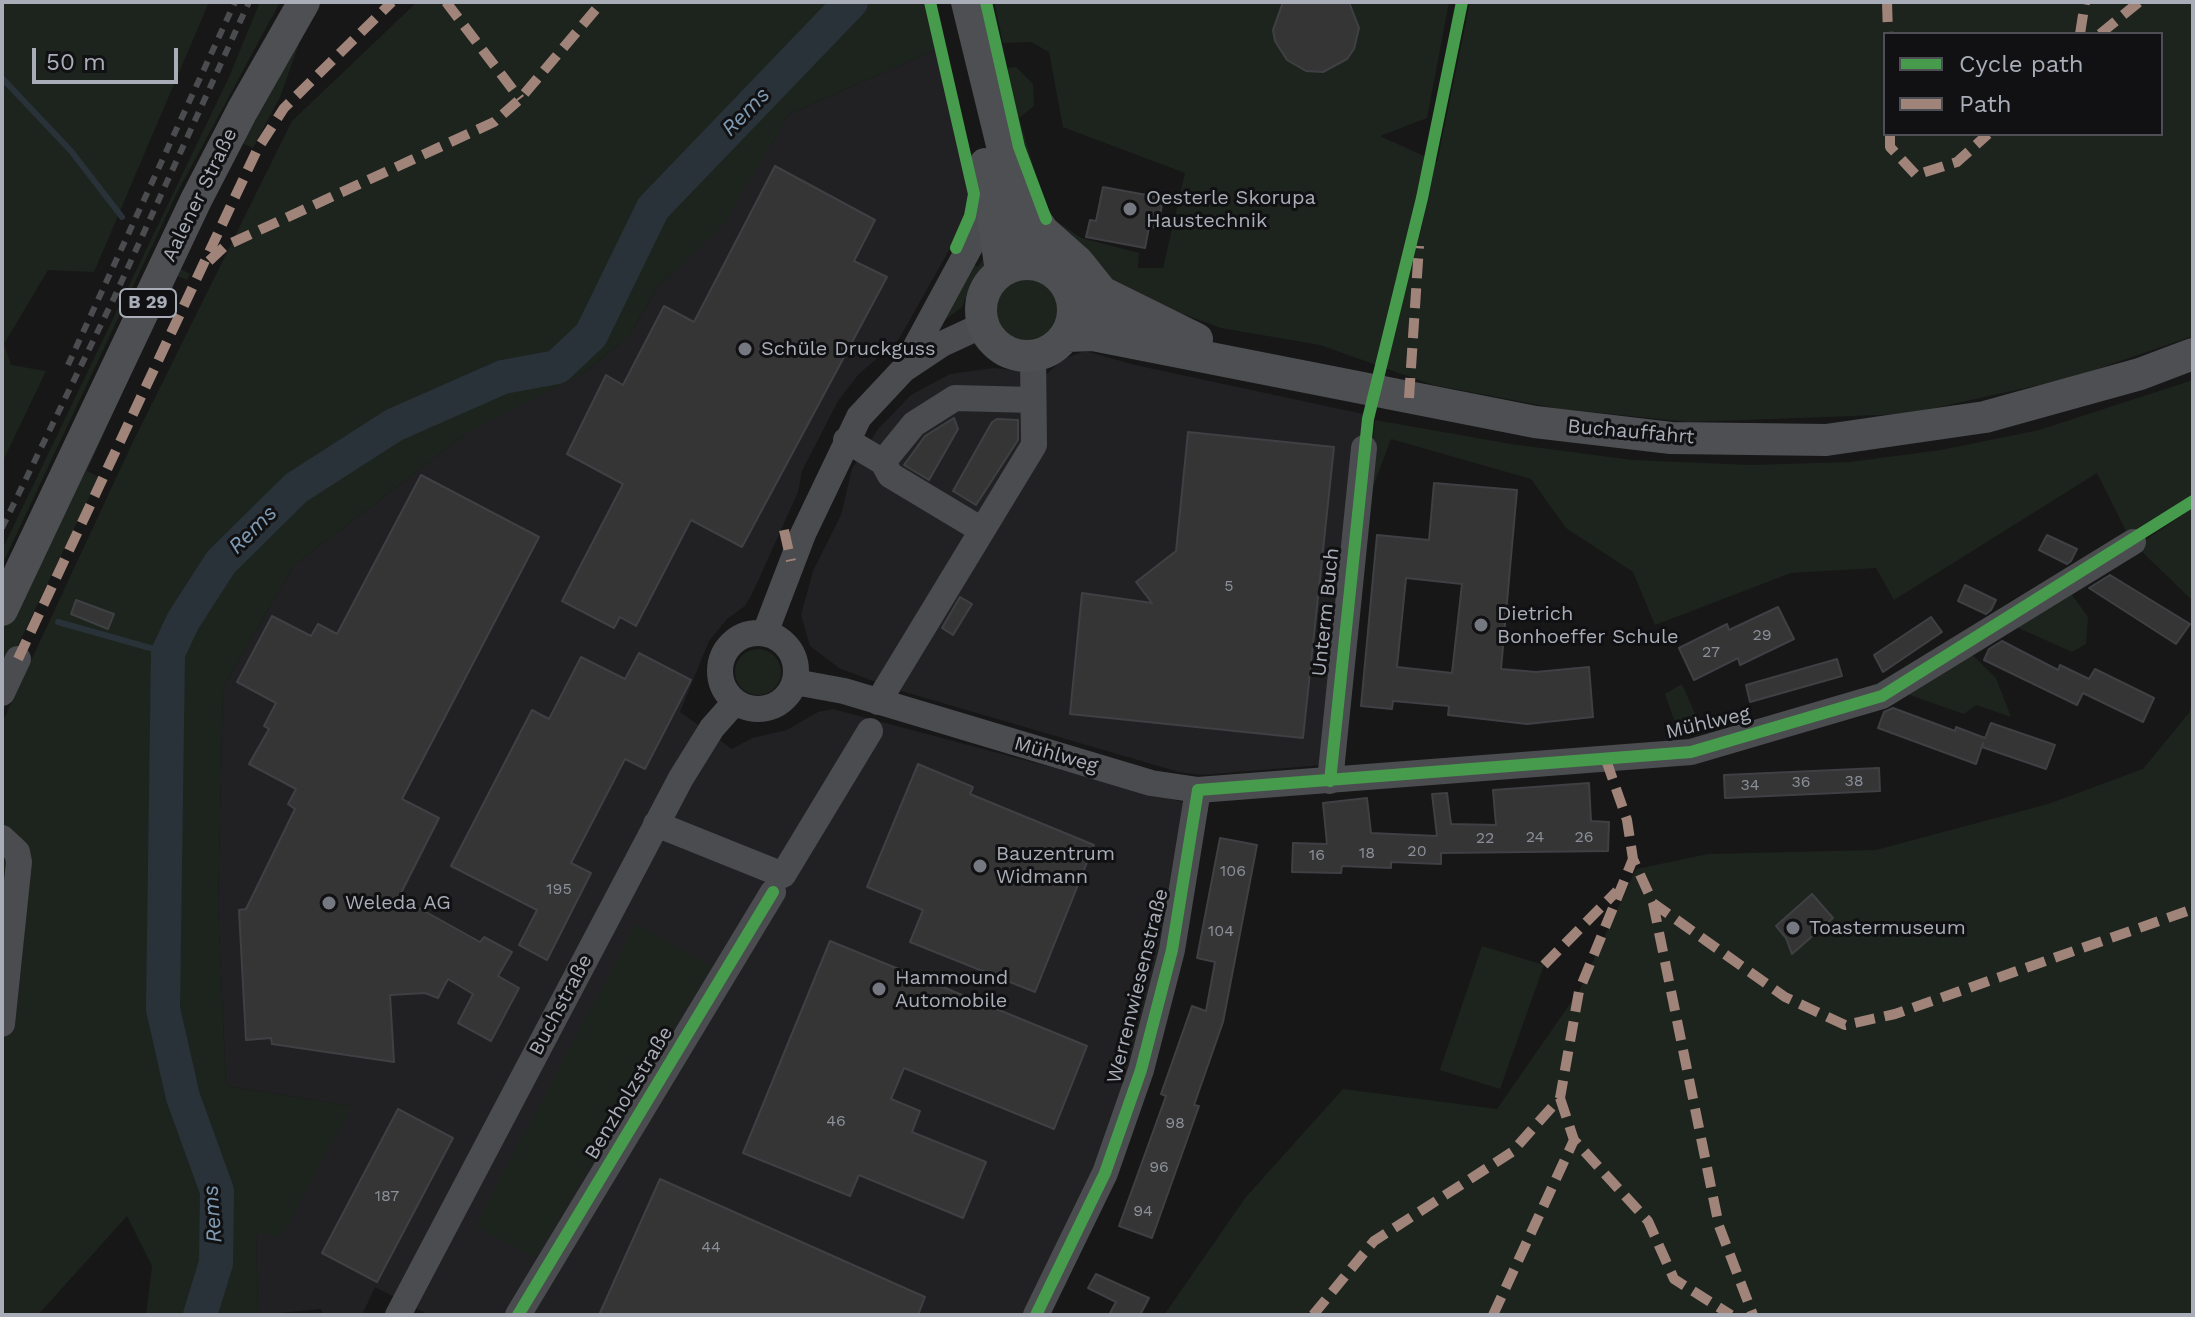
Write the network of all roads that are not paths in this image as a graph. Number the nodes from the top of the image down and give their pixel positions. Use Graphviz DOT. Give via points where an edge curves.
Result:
graph roads {
  1 [pos="304,2"];
  2 [pos="946,2"];
  3 [pos="967,2"];
  4 [pos="1001,186"];
  5 [pos="1043,266"];
  6 [pos="1001,271"];
  7 [pos="1070,322"];
  8 [pos="983,325"];
  9 [pos="1197,339"];
  10 [pos="2193,354"];
  11 [pos="1033,356"];
  12 [pos="903,370"];
  13 [pos="1346,382"];
  14 [pos="1033,400"];
  15 [pos="846,440"];
  16 [pos="1364,448"];
  17 [pos="883,462"];
  18 [pos="980,529"];
  19 [pos="2133,542"];
  20 [pos="2,610"];
  21 [pos="765,633"];
  22 [pos="18,659"];
  23 [pos="795,682"];
  24 [pos="2,693"];
  25 [pos="735,702"];
  26 [pos="878,702"];
  27 [pos="870,731"];
  28 [pos="1330,781"];
  29 [pos="1198,790"];
  30 [pos="656,824"];
  31 [pos="2,838"];
  32 [pos="773,892"];
  33 [pos="2,1024"];
  34 [pos="398,1315"];
  35 [pos="518,1315"];
  36 [pos="1036,1315"];
  1 -- 20 [label="main road, Aalener Straße / B 29" via="196,200"];
  2 -- 4 [label="main road"];
  3 -- 4 [label="main road"];
  4 -- 5 [label="main road"];
  4 -- 6 [label="main road"];
  4 -- 9 [label="main road" via="1102,292"];
  4 -- 12 [label="street"];
  5 -- 6 [label="main road" via="1021,264"];
  5 -- 7 [label="main road" via="1065,282"];
  6 -- 8 [label="main road" via="983,295"];
  7 -- 9 [label="main road" via="1097,318"];
  7 -- 11 [label="main road" via="1057,346"];
  7 -- 13 [label="main road" via="1093,335"];
  8 -- 11 [label="main road" via="997,346"];
  8 -- 12 [label="street"];
  9 -- 13 [label="main road"];
  10 -- 13 [label="main road, Buchauffahrt" via="1985,417 1826,440 1671,438 1535,422"];
  11 -- 14 [label="street"];
  12 -- 15 [label="street" via="859,417"];
  14 -- 17 [label="street" via="955,398 914,424"];
  14 -- 18 [label="street" via="1034,445 994,517"];
  15 -- 17 [label="street"];
  15 -- 21 [label="street"];
  16 -- 28 [label="street, Unterm Buch"];
  17 -- 18 [label="street" via="890,475"];
  18 -- 26 [label="street"];
  19 -- 28 [label="street, Mühlweg" via="1882,696 1691,752"];
  21 -- 23 [label="street" via="787,646 794,657"];
  21 -- 25 [label="street" via="736,640 723,656 720,676"];
  22 -- 24 [label="street"];
  23 -- 25 [label="street" via="790,693 770,708"];
  23 -- 26 [label="street, Mühlweg"];
  25 -- 30 [label="street, Buchstraße" via="712,728"];
  26 -- 29 [label="street, Mühlweg" via="1151,783"];
  27 -- 30 [label="street" via="783,875"];
  28 -- 29 [label="street, Mühlweg"];
  29 -- 36 [label="street, Werrenwiesenstraße" via="1172,950 1141,1070 1105,1173"];
  30 -- 34 [label="street, Buchstraße"];
  31 -- 33 [label="street" via="19,862"];
  32 -- 35 [label="street, Benzholzstraße"];
}
